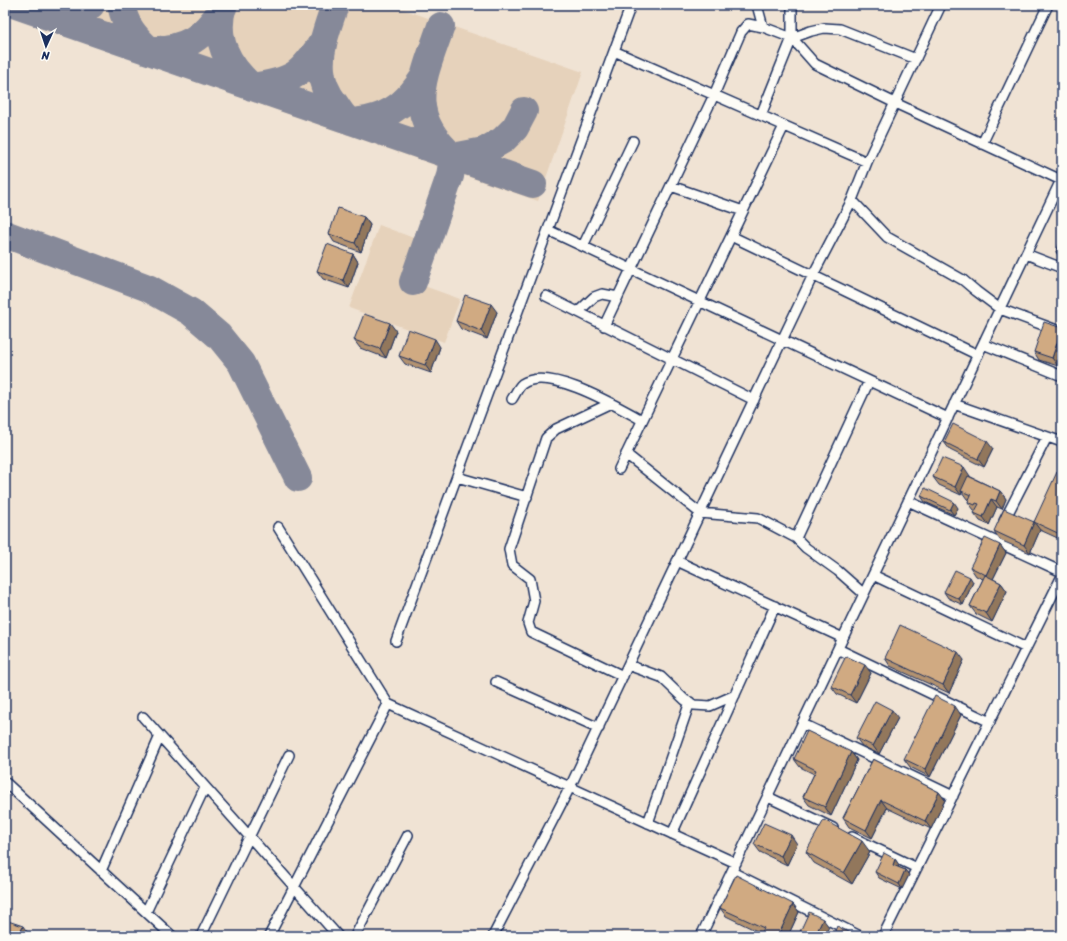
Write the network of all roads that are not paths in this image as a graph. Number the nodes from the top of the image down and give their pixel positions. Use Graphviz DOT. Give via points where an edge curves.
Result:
graph roads {
  1 [pos="631,5"];
  2 [pos="757,5"];
  3 [pos="792,5"];
  4 [pos="941,5"];
  5 [pos="1048,5"];
  6 [pos="763,27"];
  7 [pos="792,38"];
  8 [pos="614,51"];
  9 [pos="916,59"];
  10 [pos="714,95"];
  11 [pos="895,103"];
  12 [pos="761,116"];
  13 [pos="784,126"];
  14 [pos="633,141"];
  15 [pos="982,144"];
  16 [pos="867,162"];
  17 [pos="1061,179"];
  18 [pos="670,186"];
  19 [pos="1058,194"];
  20 [pos="852,200"];
  21 [pos="743,211"];
  22 [pos="548,230"];
  23 [pos="731,236"];
  24 [pos="583,246"];
  25 [pos="1026,254"];
  26 [pos="1062,268"];
  27 [pos="631,269"];
  28 [pos="813,275"];
  29 [pos="546,296"];
  30 [pos="618,296"];
  31 [pos="700,301"];
  32 [pos="1000,309"];
  33 [pos="578,312"];
  34 [pos="604,326"];
  35 [pos="1062,332"];
  36 [pos="782,340"];
  37 [pos="983,344"];
  38 [pos="978,355"];
  39 [pos="672,359"];
  40 [pos="1062,376"];
  41 [pos="869,381"];
  42 [pos="512,399"];
  43 [pos="754,400"];
  44 [pos="611,403"];
  45 [pos="954,404"];
  46 [pos="948,418"];
  47 [pos="642,420"];
  48 [pos="1047,437"];
  49 [pos="1062,442"];
  50 [pos="626,454"];
  51 [pos="619,468"];
  52 [pos="457,477"];
  53 [pos="527,497"];
  54 [pos="908,501"];
  55 [pos="700,513"];
  56 [pos="278,527"];
  57 [pos="997,534"];
  58 [pos="796,538"];
  59 [pos="677,561"];
  60 [pos="1062,572"];
  61 [pos="873,575"];
  62 [pos="1062,576"];
  63 [pos="864,594"];
  64 [pos="775,606"];
  65 [pos="843,638"];
  66 [pos="396,642"];
  67 [pos="1026,648"];
  68 [pos="838,649"];
  69 [pos="628,664"];
  70 [pos="623,676"];
  71 [pos="496,682"];
  72 [pos="735,695"];
  73 [pos="690,702"];
  74 [pos="388,704"];
  75 [pos="143,717"];
  76 [pos="990,722"];
  77 [pos="802,724"];
  78 [pos="599,728"];
  79 [pos="160,736"];
  80 [pos="289,755"];
  81 [pos="5,782"];
  82 [pos="205,787"];
  83 [pos="570,787"];
  84 [pos="768,796"];
  85 [pos="953,796"];
  86 [pos="648,823"];
  87 [pos="672,834"];
  88 [pos="408,835"];
  89 [pos="249,836"];
  90 [pos="736,863"];
  91 [pos="917,868"];
  92 [pos="101,871"];
  93 [pos="732,872"];
  94 [pos="294,887"];
  95 [pos="146,912"];
  96 [pos="172,936"];
  97 [pos="201,936"];
  98 [pos="269,936"];
  99 [pos="338,936"];
  100 [pos="355,936"];
  101 [pos="494,936"];
  102 [pos="701,936"];
  103 [pos="860,936"];
  104 [pos="883,936"];
  1 -- 8 [label="street"];
  2 -- 6 [label="street"];
  3 -- 7 [label="street"];
  4 -- 9 [label="street"];
  5 -- 15 [label="street"];
  6 -- 7 [label="street"];
  6 -- 10 [label="street" via="748,24 741,32"];
  7 -- 9 [label="street" via="824,28 840,29"];
  7 -- 11 [label="street" via="815,64"];
  7 -- 12 [label="street"];
  8 -- 10 [label="street"];
  8 -- 22 [label="street"];
  9 -- 11 [label="street"];
  10 -- 12 [label="street"];
  10 -- 18 [label="street"];
  11 -- 15 [label="street"];
  11 -- 16 [label="street"];
  12 -- 13 [label="street"];
  13 -- 16 [label="street"];
  13 -- 21 [label="street"];
  14 -- 24 [label="street"];
  15 -- 17 [label="street"];
  16 -- 20 [label="street"];
  17 -- 19 [label="street"];
  18 -- 21 [label="street"];
  18 -- 27 [label="street"];
  19 -- 25 [label="street"];
  20 -- 28 [label="street"];
  20 -- 32 [label="street" via="887,237 963,280"];
  21 -- 23 [label="street"];
  22 -- 24 [label="street"];
  22 -- 52 [label="street"];
  23 -- 28 [label="street"];
  23 -- 31 [label="street"];
  24 -- 27 [label="street"];
  25 -- 26 [label="street"];
  25 -- 32 [label="street"];
  27 -- 30 [label="street"];
  27 -- 31 [label="street"];
  28 -- 36 [label="street"];
  28 -- 38 [label="street"];
  29 -- 33 [label="street"];
  30 -- 33 [label="street" via="602,294 594,297"];
  30 -- 34 [label="street"];
  31 -- 36 [label="street"];
  31 -- 39 [label="street"];
  32 -- 35 [label="street"];
  32 -- 37 [label="street"];
  33 -- 34 [label="street"];
  34 -- 39 [label="street"];
  36 -- 41 [label="street"];
  36 -- 43 [label="street"];
  37 -- 38 [label="street"];
  37 -- 40 [label="street"];
  38 -- 45 [label="street"];
  39 -- 43 [label="street"];
  39 -- 47 [label="street"];
  41 -- 46 [label="street"];
  41 -- 58 [label="street"];
  42 -- 44 [label="street" via="520,384 530,380 553,380 592,393"];
  43 -- 55 [label="street"];
  44 -- 47 [label="street"];
  44 -- 53 [label="street" via="556,429 546,438"];
  45 -- 46 [label="street"];
  45 -- 48 [label="street"];
  46 -- 54 [label="street"];
  47 -- 50 [label="street"];
  48 -- 49 [label="street"];
  48 -- 57 [label="street"];
  50 -- 51 [label="street"];
  50 -- 55 [label="street"];
  52 -- 53 [label="street"];
  52 -- 66 [label="street"];
  53 -- 70 [label="street" via="509,549 512,565 530,580 534,601 528,622 531,632"];
  54 -- 57 [label="street"];
  54 -- 61 [label="street"];
  55 -- 58 [label="street" via="758,518"];
  55 -- 59 [label="street"];
  56 -- 74 [label="street"];
  57 -- 60 [label="street"];
  58 -- 63 [label="street"];
  59 -- 64 [label="street"];
  59 -- 69 [label="street"];
  61 -- 63 [label="street"];
  61 -- 67 [label="street"];
  62 -- 67 [label="street"];
  63 -- 65 [label="street"];
  64 -- 65 [label="street"];
  64 -- 72 [label="street"];
  65 -- 68 [label="street"];
  67 -- 76 [label="street"];
  68 -- 76 [label="street"];
  68 -- 77 [label="street"];
  69 -- 70 [label="street"];
  69 -- 73 [label="street" via="661,677"];
  70 -- 78 [label="street"];
  71 -- 78 [label="street"];
  72 -- 73 [label="street" via="710,706 694,705"];
  72 -- 87 [label="street"];
  73 -- 86 [label="street"];
  74 -- 83 [label="street"];
  74 -- 94 [label="street"];
  75 -- 79 [label="street"];
  76 -- 85 [label="street"];
  77 -- 84 [label="street"];
  77 -- 85 [label="street"];
  78 -- 83 [label="street"];
  79 -- 82 [label="street"];
  79 -- 92 [label="street"];
  80 -- 89 [label="street"];
  81 -- 92 [label="street"];
  82 -- 89 [label="street"];
  82 -- 95 [label="street"];
  83 -- 86 [label="street"];
  83 -- 101 [label="street"];
  84 -- 90 [label="street"];
  84 -- 91 [label="street"];
  85 -- 91 [label="street"];
  86 -- 87 [label="street"];
  87 -- 90 [label="street"];
  88 -- 100 [label="street"];
  89 -- 94 [label="street"];
  89 -- 97 [label="street"];
  90 -- 93 [label="street"];
  91 -- 104 [label="street"];
  92 -- 95 [label="street"];
  93 -- 102 [label="street"];
  93 -- 103 [label="street"];
  94 -- 98 [label="street"];
  94 -- 99 [label="street"];
  95 -- 96 [label="street"];
}
